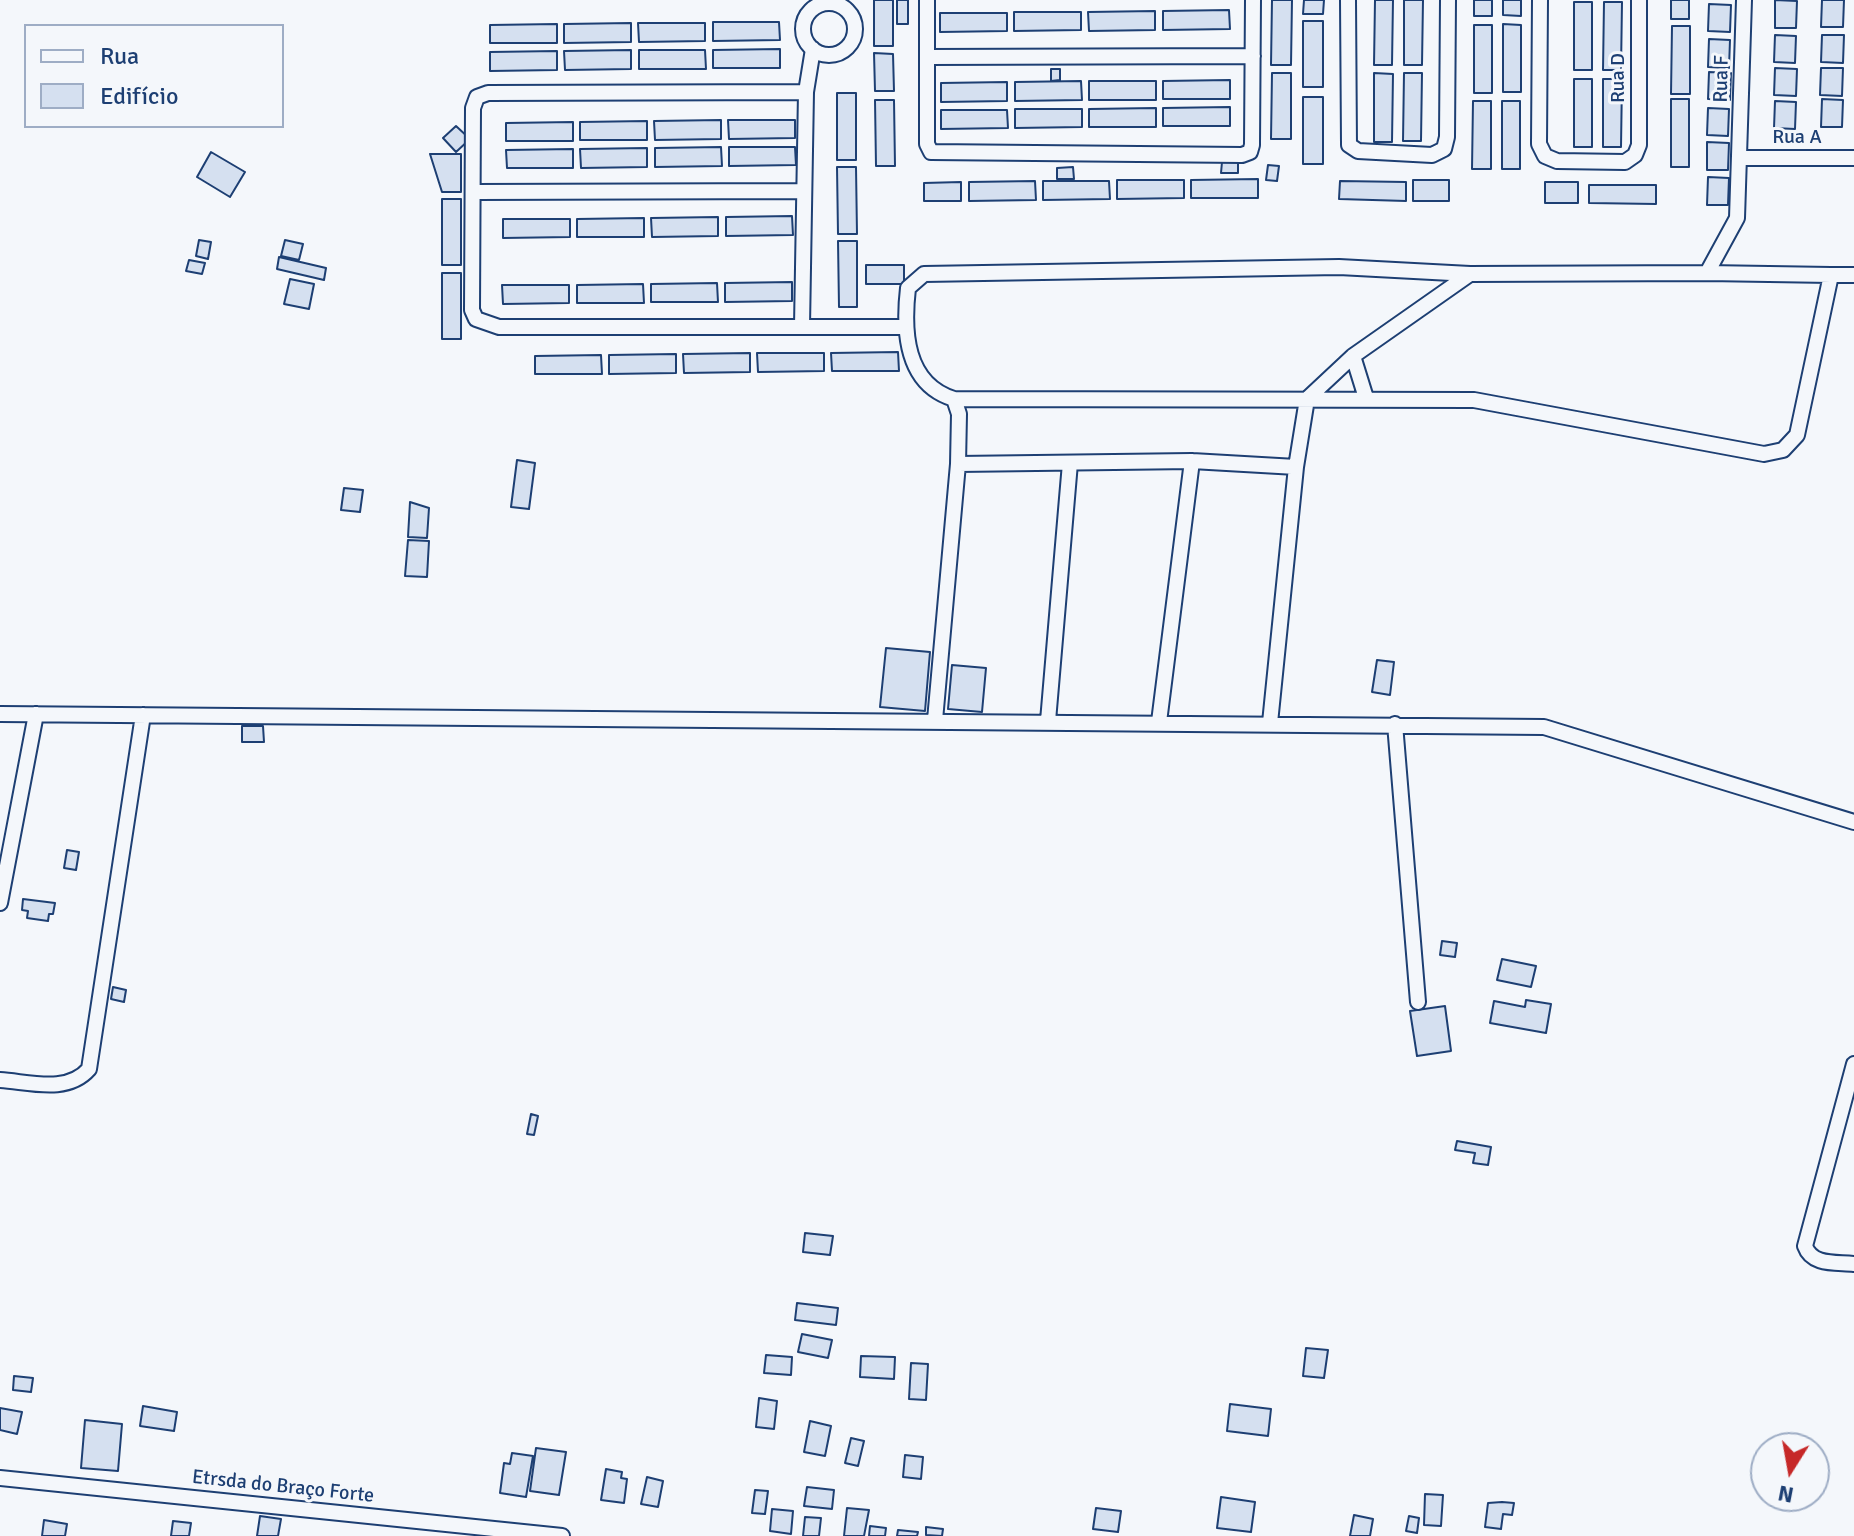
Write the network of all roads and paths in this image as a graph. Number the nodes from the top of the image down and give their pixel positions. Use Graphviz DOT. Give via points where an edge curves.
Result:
graph roads {
  1 [pos="927,0"];
  2 [pos="1253,0"];
  3 [pos="1348,0"];
  4 [pos="1448,0"];
  5 [pos="1540,0"];
  6 [pos="1639,0"];
  7 [pos="1744,0"];
  8 [pos="849,6"];
  9 [pos="813,49"];
  10 [pos="1253,56"];
  11 [pos="927,57"];
  12 [pos="806,92"];
  13 [pos="1741,158"];
  14 [pos="1854,158"];
  15 [pos="803,191"];
  16 [pos="475,192"];
  17 [pos="1707,273"];
  18 [pos="1470,274"];
  19 [pos="1831,275"];
  20 [pos="1854,275"];
  21 [pos="802,326"];
  22 [pos="904,327"];
  23 [pos="1353,356"];
  24 [pos="1366,398"];
  25 [pos="954,399"];
  26 [pos="1307,399"];
  27 [pos="1192,461"];
  28 [pos="1070,463"];
  29 [pos="958,464"];
  30 [pos="1296,467"];
  31 [pos="0,714"];
  32 [pos="36,714"];
  33 [pos="143,715"];
  34 [pos="935,720"];
  35 [pos="1048,721"];
  36 [pos="1159,722"];
  37 [pos="1270,723"];
  38 [pos="1395,724"];
  39 [pos="1854,822"];
  40 [pos="0,903"];
  41 [pos="1418,1002"];
  42 [pos="1854,1064"];
  43 [pos="0,1080"];
  44 [pos="1850,1096"];
  45 [pos="1854,1264"];
  46 [pos="0,1478"];
  47 [pos="562,1536"];
  1 -- 11 [label="street"];
  2 -- 10 [label="street"];
  3 -- 4 [label="street" via="1349,145 1358,151 1432,155 1444,149 1447,137"];
  5 -- 6 [label="street, Rua D" via="1539,144 1545,156 1557,161 1625,162 1639,145"];
  7 -- 13 [label="street, Rua F"];
  8 -- 9 [label="street" via="855,36 845,50 829,55"];
  8 -- 9 [label="street" via="826,3 810,10 803,26"];
  9 -- 12 [label="street"];
  10 -- 11 [label="street"];
  10 -- 11 [label="street" via="1252,145 1242,155 935,154 927,144"];
  12 -- 15 [label="street"];
  12 -- 16 [label="street" via="481,95 473,108"];
  13 -- 14 [label="street, Rua A"];
  13 -- 17 [label="street, Rua F" via="1737,218"];
  15 -- 16 [label="street"];
  15 -- 21 [label="street"];
  16 -- 21 [label="street" via="472,310 481,324"];
  17 -- 18 [label="street"];
  17 -- 19 [label="street"];
  18 -- 22 [label="street" via="1339,267 924,274 908,288"];
  18 -- 23 [label="street"];
  19 -- 20 [label="street"];
  19 -- 24 [label="street" via="1797,435 1783,450 1764,454 1474,400"];
  21 -- 22 [label="street"];
  22 -- 25 [label="street" via="921,380"];
  23 -- 24 [label="street"];
  23 -- 26 [label="street"];
  24 -- 26 [label="street"];
  25 -- 26 [label="street"];
  25 -- 29 [label="street" via="959,414"];
  26 -- 30 [label="street"];
  27 -- 28 [label="street"];
  27 -- 30 [label="street"];
  27 -- 36 [label="street"];
  28 -- 29 [label="street"];
  28 -- 35 [label="street"];
  29 -- 34 [label="street"];
  30 -- 37 [label="street"];
  31 -- 32 [label="street"];
  32 -- 33 [label="street"];
  32 -- 40 [label="street"];
  33 -- 34 [label="street"];
  33 -- 43 [label="street" via="89,1069 63,1086"];
  34 -- 35 [label="street"];
  35 -- 36 [label="street"];
  36 -- 37 [label="street"];
  37 -- 38 [label="street"];
  38 -- 39 [label="street" via="1544,727"];
  38 -- 41 [label="street"];
  42 -- 44 [label="street"];
  44 -- 45 [label="street" via="1805,1246 1817,1260"];
  46 -- 47 [label="street, Etrsda do Braço Forte"];
}
